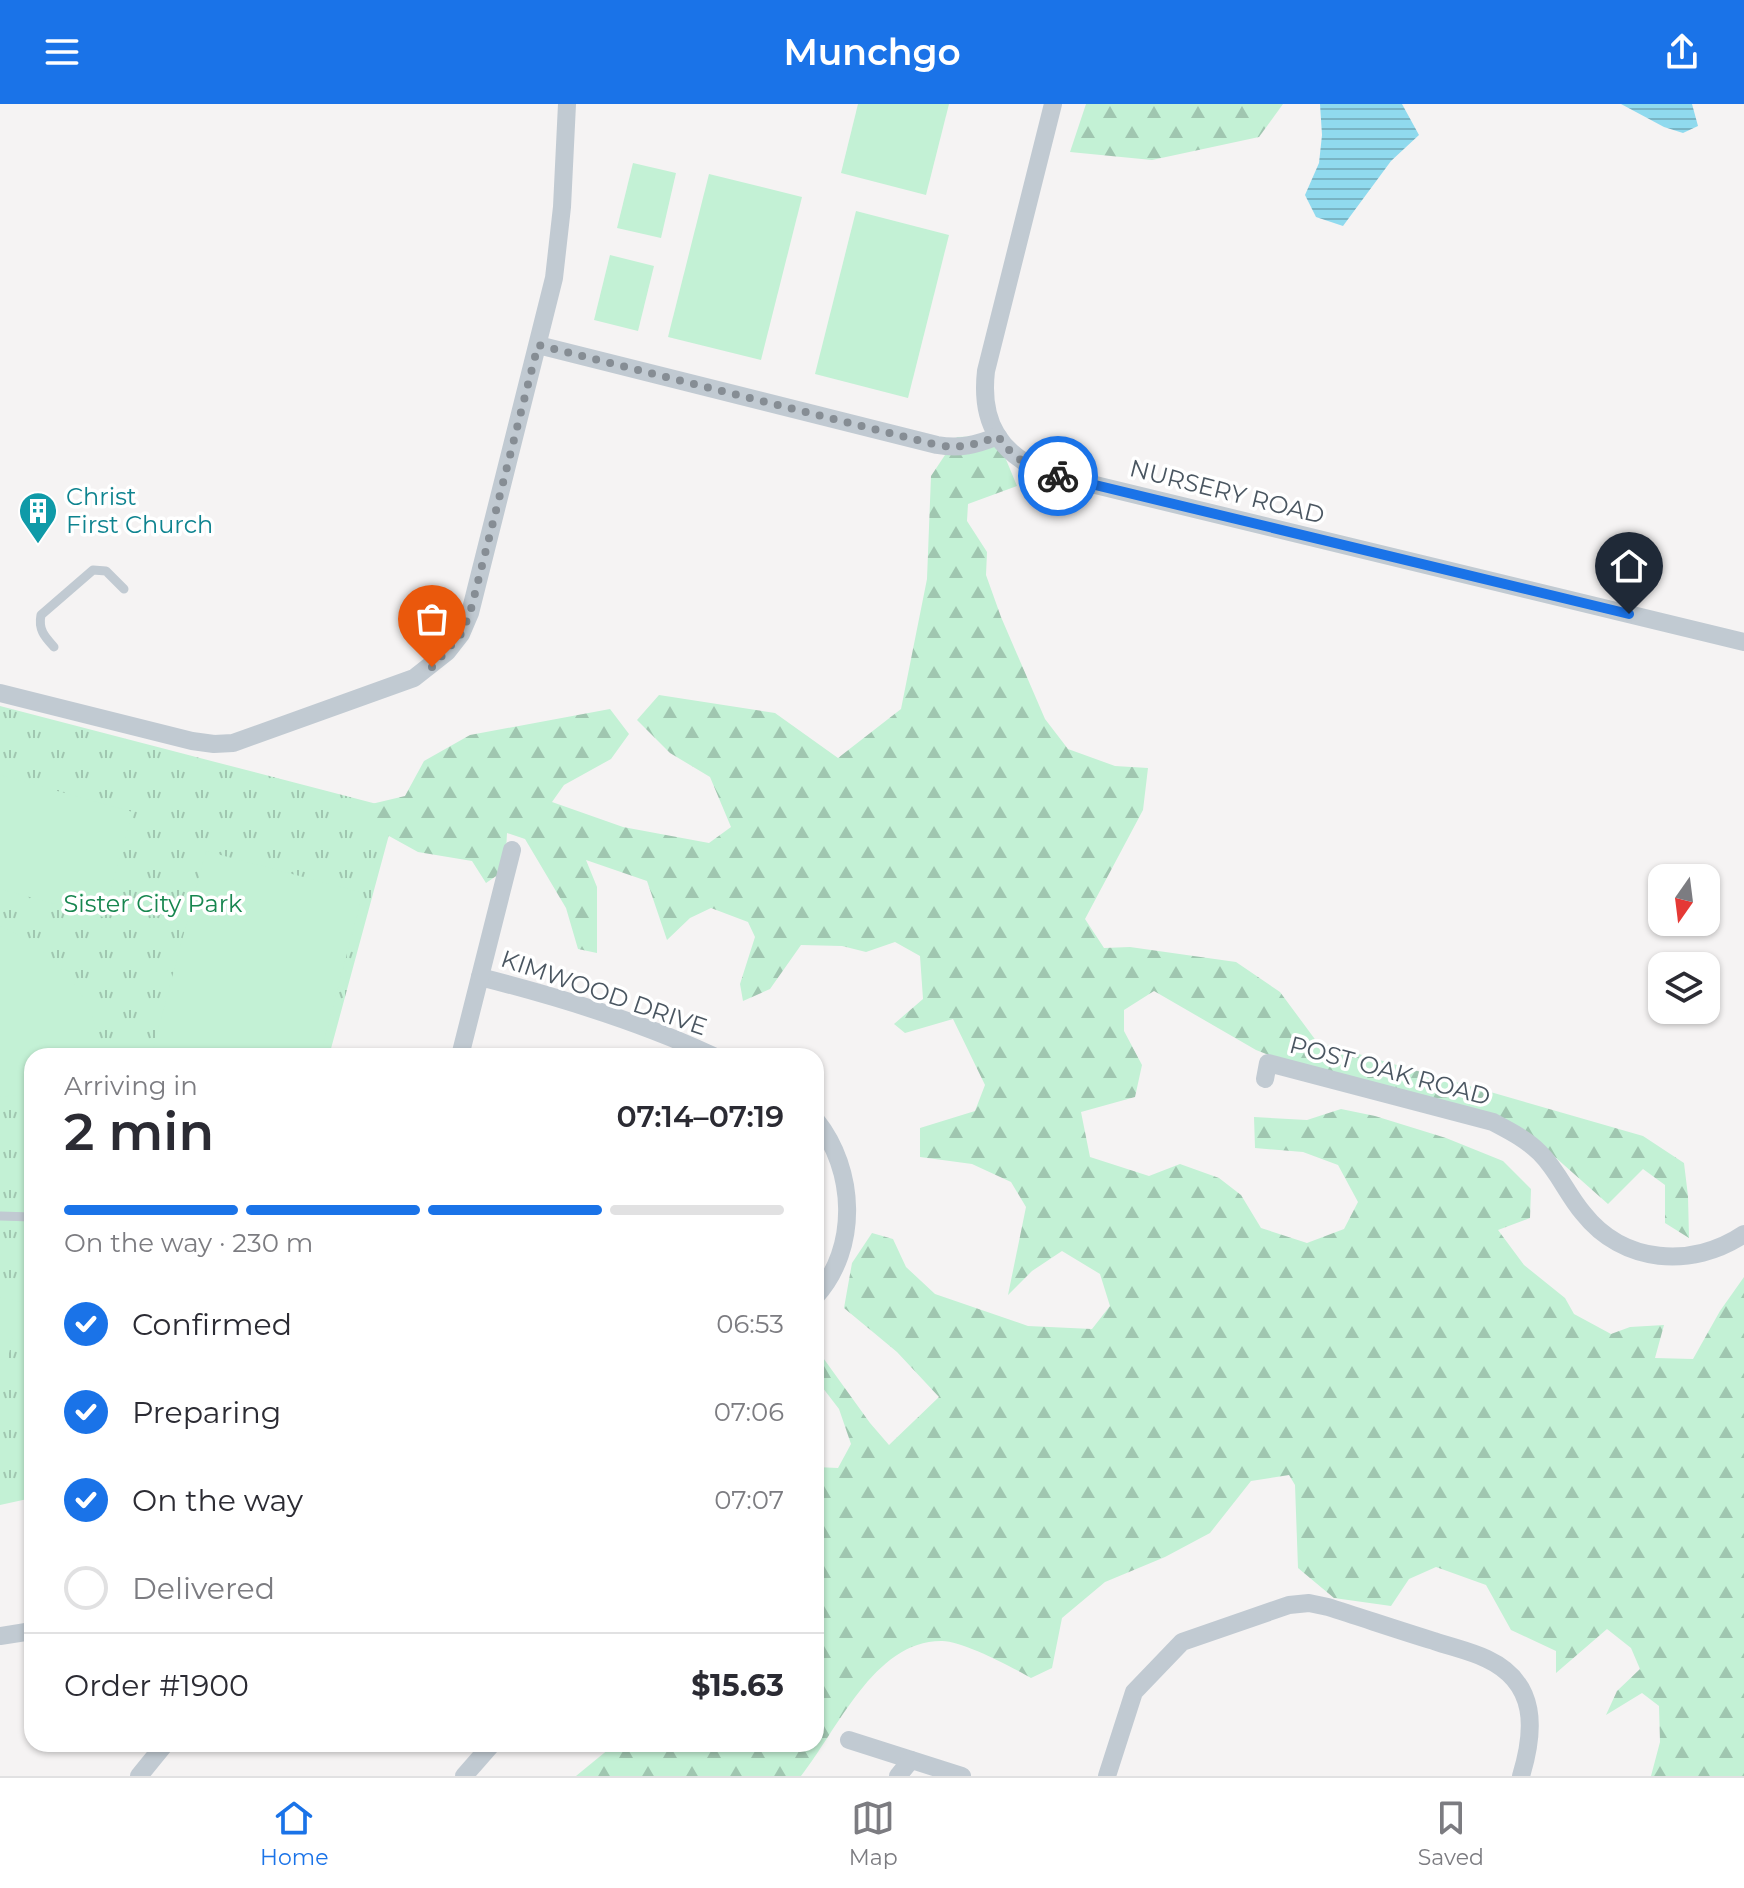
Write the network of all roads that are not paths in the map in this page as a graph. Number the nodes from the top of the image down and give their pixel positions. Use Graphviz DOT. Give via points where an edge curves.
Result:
graph roads {
  1 [pos="567,104"];
  2 [pos="1053,104"];
  3 [pos="538,345"];
  4 [pos="998,436"];
  5 [pos="124,589"];
  6 [pos="1744,642"];
  7 [pos="54,647"];
  8 [pos="0,693"];
  9 [pos="512,850"];
  10 [pos="480,977"];
  11 [pos="462,1048"];
  12 [pos="694,1048"];
  13 [pos="1265,1079"];
  14 [pos="824,1132"];
  15 [pos="0,1216"];
  16 [pos="24,1217"];
  17 [pos="1744,1234"];
  18 [pos="824,1284"];
  19 [pos="24,1632"];
  20 [pos="0,1636"];
  21 [pos="849,1740"];
  22 [pos="158,1752"];
  23 [pos="485,1752"];
  24 [pos="911,1760"];
  25 [pos="139,1776"];
  26 [pos="464,1776"];
  27 [pos="898,1776"];
  28 [pos="962,1776"];
  29 [pos="1107,1776"];
  30 [pos="1521,1776"];
  1 -- 3 [label="street" via="558,252"];
  2 -- 4 [label="street, NURSERY ROAD" via="986,371 986,407"];
  3 -- 4 [label="street" via="937,445 975,446"];
  3 -- 8 [label="street" via="470,613 461,634 432,667 250,738 214,744"];
  4 -- 6 [label="street, NURSERY ROAD" via="1021,461 1050,474"];
  5 -- 7 [label="lane" via="106,571 93,570 41,615 42,634"];
  9 -- 10 [label="street"];
  10 -- 11 [label="street"];
  10 -- 12 [label="street, KIMWOOD DRIVE" via="574,1003"];
  13 -- 17 [label="street, POST OAK ROAD" via="1268,1063 1493,1122 1538,1151 1582,1213 1635,1251 1682,1258 1704,1254"];
  14 -- 18 [label="street" via="844,1174 847,1224"];
  15 -- 16 [label="lane"];
  19 -- 20 [label="street"];
  21 -- 24 [label="street"];
  22 -- 25 [label="street"];
  23 -- 26 [label="street"];
  24 -- 27 [label="street"];
  24 -- 28 [label="street"];
  29 -- 30 [label="street" via="1134,1692 1182,1642 1278,1608 1309,1603 1478,1655 1504,1670 1525,1697 1531,1716"];
}
